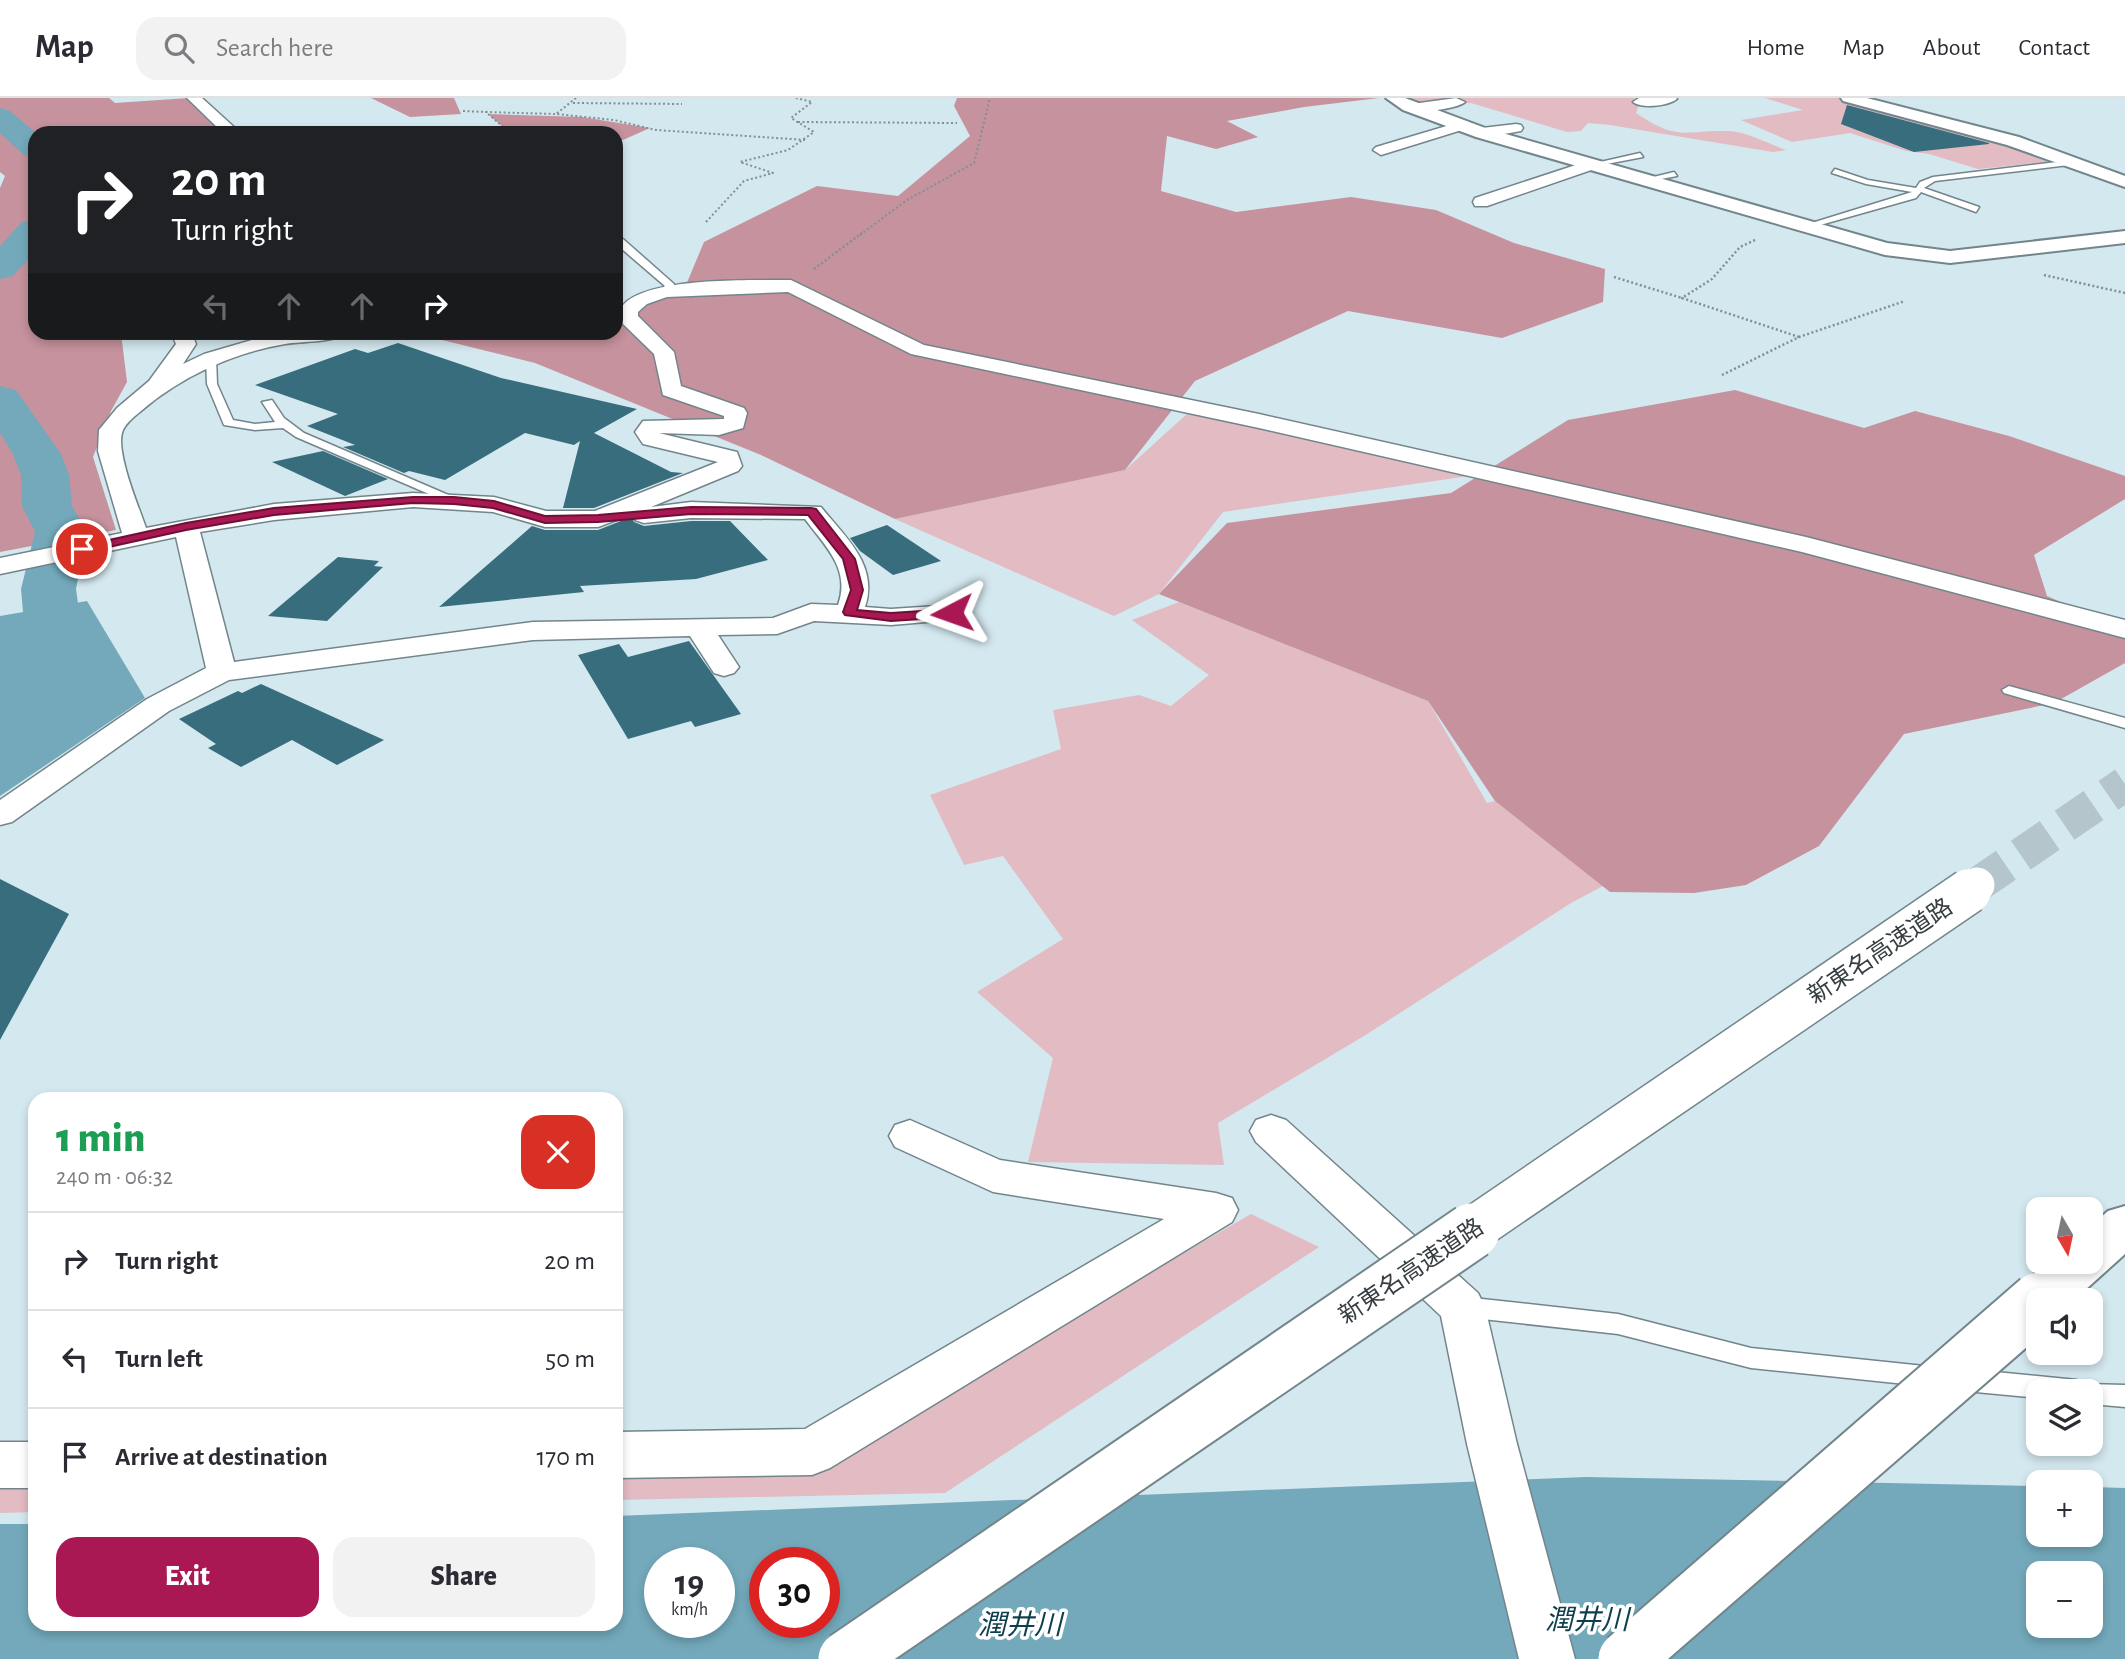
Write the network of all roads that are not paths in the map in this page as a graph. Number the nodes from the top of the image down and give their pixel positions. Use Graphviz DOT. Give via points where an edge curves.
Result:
graph roads {
  1 [pos="194,98"];
  2 [pos="1394,98"];
  3 [pos="1668,98"];
  4 [pos="1849,98"];
  5 [pos="1458,102"];
  6 [pos="1640,102"];
  7 [pos="1412,108"];
  8 [pos="225,126"];
  9 [pos="1460,126"];
  10 [pos="1516,128"];
  11 [pos="1482,133"];
  12 [pos="1381,150"];
  13 [pos="1640,155"];
  14 [pos="2074,162"];
  15 [pos="1591,165"];
  16 [pos="1835,171"];
  17 [pos="1674,174"];
  18 [pos="1645,180"];
  19 [pos="2125,182"];
  20 [pos="1919,190"];
  21 [pos="1481,202"];
  22 [pos="1976,209"];
  23 [pos="1806,226"];
  24 [pos="2125,237"];
  25 [pos="623,244"];
  26 [pos="664,291"];
  27 [pos="184,340"];
  28 [pos="202,340"];
  29 [pos="275,340"];
  30 [pos="211,358"];
  31 [pos="157,386"];
  32 [pos="268,402"];
  33 [pos="285,424"];
  34 [pos="454,500"];
  35 [pos="598,519"];
  36 [pos="186,527"];
  37 [pos="136,538"];
  38 [pos="0,566"];
  39 [pos="849,612"];
  40 [pos="952,613"];
  41 [pos="699,627"];
  42 [pos="2125,629"];
  43 [pos="724,667"];
  44 [pos="222,672"];
  45 [pos="2009,690"];
  46 [pos="2125,723"];
  47 [pos="0,815"];
  48 [pos="1977,885"];
  49 [pos="1271,1131"];
  50 [pos="911,1136"];
  51 [pos="2125,1225"];
  52 [pos="2104,1244"];
  53 [pos="2069,1274"];
  54 [pos="2053,1288"];
  55 [pos="1462,1307"];
  56 [pos="2026,1311"];
  57 [pos="2026,1386"];
  58 [pos="2103,1394"];
  59 [pos="2125,1396"];
  60 [pos="623,1455"];
  61 [pos="0,1465"];
  62 [pos="28,1465"];
  63 [pos="846,1659"];
  64 [pos="1547,1659"];
  65 [pos="1626,1659"];
  1 -- 8 [label="street"];
  2 -- 7 [label="main road"];
  3 -- 6 [label="street"];
  4 -- 14 [label="main road"];
  5 -- 7 [label="street"];
  7 -- 9 [label="main road"];
  9 -- 11 [label="main road"];
  9 -- 12 [label="street"];
  10 -- 11 [label="street"];
  11 -- 15 [label="main road"];
  13 -- 15 [label="lane"];
  14 -- 19 [label="main road"];
  14 -- 20 [label="lane" via="1933,179"];
  15 -- 18 [label="main road"];
  15 -- 21 [label="street"];
  16 -- 20 [label="lane" via="1892,189"];
  17 -- 18 [label="lane"];
  18 -- 23 [label="main road" via="1740,202"];
  20 -- 22 [label="lane"];
  20 -- 23 [label="lane" via="1913,196"];
  23 -- 24 [label="main road" via="1885,249 1950,257"];
  25 -- 26 [label="lane" via="671,286"];
  26 -- 35 [label="street" via="640,300 628,311 628,318 664,352 671,390 736,413 735,423 719,428 660,425 647,432 651,439 729,457 730,467"];
  26 -- 42 [label="street" via="791,286 918,350 1765,535"];
  27 -- 31 [label="street"];
  28 -- 30 [label="street"];
  29 -- 30 [label="street"];
  30 -- 31 [label="street"];
  30 -- 33 [label="lane" via="212,384 228,423 255,427"];
  31 -- 37 [label="street" via="111,430 110,451"];
  32 -- 33 [label="lane"];
  33 -- 34 [label="lane" via="300,435"];
  34 -- 35 [label="street" via="545,519"];
  34 -- 36 [label="street" via="274,512"];
  35 -- 39 [label="street" via="691,510 811,512 849,559 857,590"];
  36 -- 37 [label="street"];
  36 -- 44 [label="street"];
  37 -- 38 [label="street"];
  39 -- 40 [label="street" via="891,617"];
  39 -- 41 [label="street" via="811,612 776,626"];
  41 -- 43 [label="street"];
  41 -- 44 [label="street" via="533,631"];
  44 -- 47 [label="street" via="158,705"];
  45 -- 46 [label="lane"];
  48 -- 63 [label="main road, 新東名高速道路, bridge"];
  49 -- 55 [label="street"];
  50 -- 60 [label="street" via="993,1175 1216,1210 812,1452"];
  51 -- 52 [label="main road"];
  53 -- 54 [label="main road"];
  55 -- 57 [label="lane" via="1618,1324 1751,1358"];
  55 -- 64 [label="street"];
  56 -- 65 [label="main road, bridge"];
  58 -- 59 [label="lane"];
  61 -- 62 [label="street"];
}
